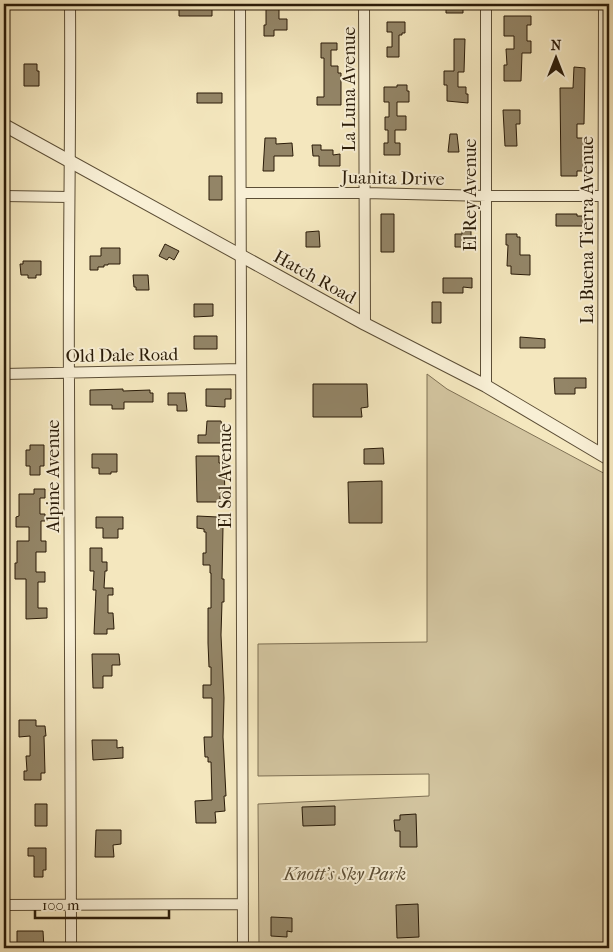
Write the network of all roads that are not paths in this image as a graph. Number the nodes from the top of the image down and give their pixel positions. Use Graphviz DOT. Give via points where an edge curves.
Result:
graph roads {
  1 [pos="70,4"];
  2 [pos="240,4"];
  3 [pos="364,4"];
  4 [pos="486,4"];
  5 [pos="604,4"];
  6 [pos="606,93"];
  7 [pos="4,125"];
  8 [pos="71,161"];
  9 [pos="241,193"];
  10 [pos="366,193"];
  11 [pos="4,196"];
  12 [pos="486,196"];
  13 [pos="604,196"];
  14 [pos="69,197"];
  15 [pos="241,256"];
  16 [pos="365,324"];
  17 [pos="606,364"];
  18 [pos="241,370"];
  19 [pos="69,372"];
  20 [pos="4,374"];
  21 [pos="486,386"];
  22 [pos="606,457"];
  23 [pos="243,904"];
  24 [pos="4,905"];
  25 [pos="71,905"];
  26 [pos="71,948"];
  27 [pos="243,948"];
  1 -- 8 [label="street, Alpine Avenue"];
  2 -- 9 [label="street, El Sol Avenue"];
  3 -- 10 [label="street, La Luna Avenue"];
  4 -- 12 [label="street, El Rey Avenue"];
  5 -- 6 [label="street, La Buena Tierra Avenue"];
  6 -- 13 [label="street, La Buena Tierra Avenue"];
  7 -- 8 [label="street, Hatch Road"];
  8 -- 14 [label="street, Alpine Avenue"];
  8 -- 15 [label="street, Hatch Road"];
  9 -- 10 [label="street, Juanita Drive"];
  9 -- 15 [label="street, El Sol Avenue"];
  10 -- 12 [label="street, Juanita Drive"];
  10 -- 16 [label="street, La Luna Avenue"];
  11 -- 14 [label="street"];
  12 -- 13 [label="street, Juanita Drive"];
  12 -- 21 [label="street, El Rey Avenue"];
  13 -- 17 [label="street, La Buena Tierra Avenue"];
  14 -- 19 [label="street, Alpine Avenue"];
  15 -- 16 [label="street, Hatch Road"];
  15 -- 18 [label="street, El Sol Avenue"];
  16 -- 21 [label="street, Hatch Road"];
  17 -- 22 [label="street, La Buena Tierra Avenue"];
  18 -- 19 [label="street, Old Dale Road"];
  18 -- 23 [label="street, El Sol Avenue"];
  19 -- 20 [label="street, Old Dale Road"];
  19 -- 25 [label="street, Alpine Avenue"];
  21 -- 22 [label="street, Hatch Road"];
  23 -- 25 [label="street"];
  23 -- 27 [label="street, El Sol Avenue"];
  24 -- 25 [label="street"];
  25 -- 26 [label="street, Alpine Avenue"];
}
